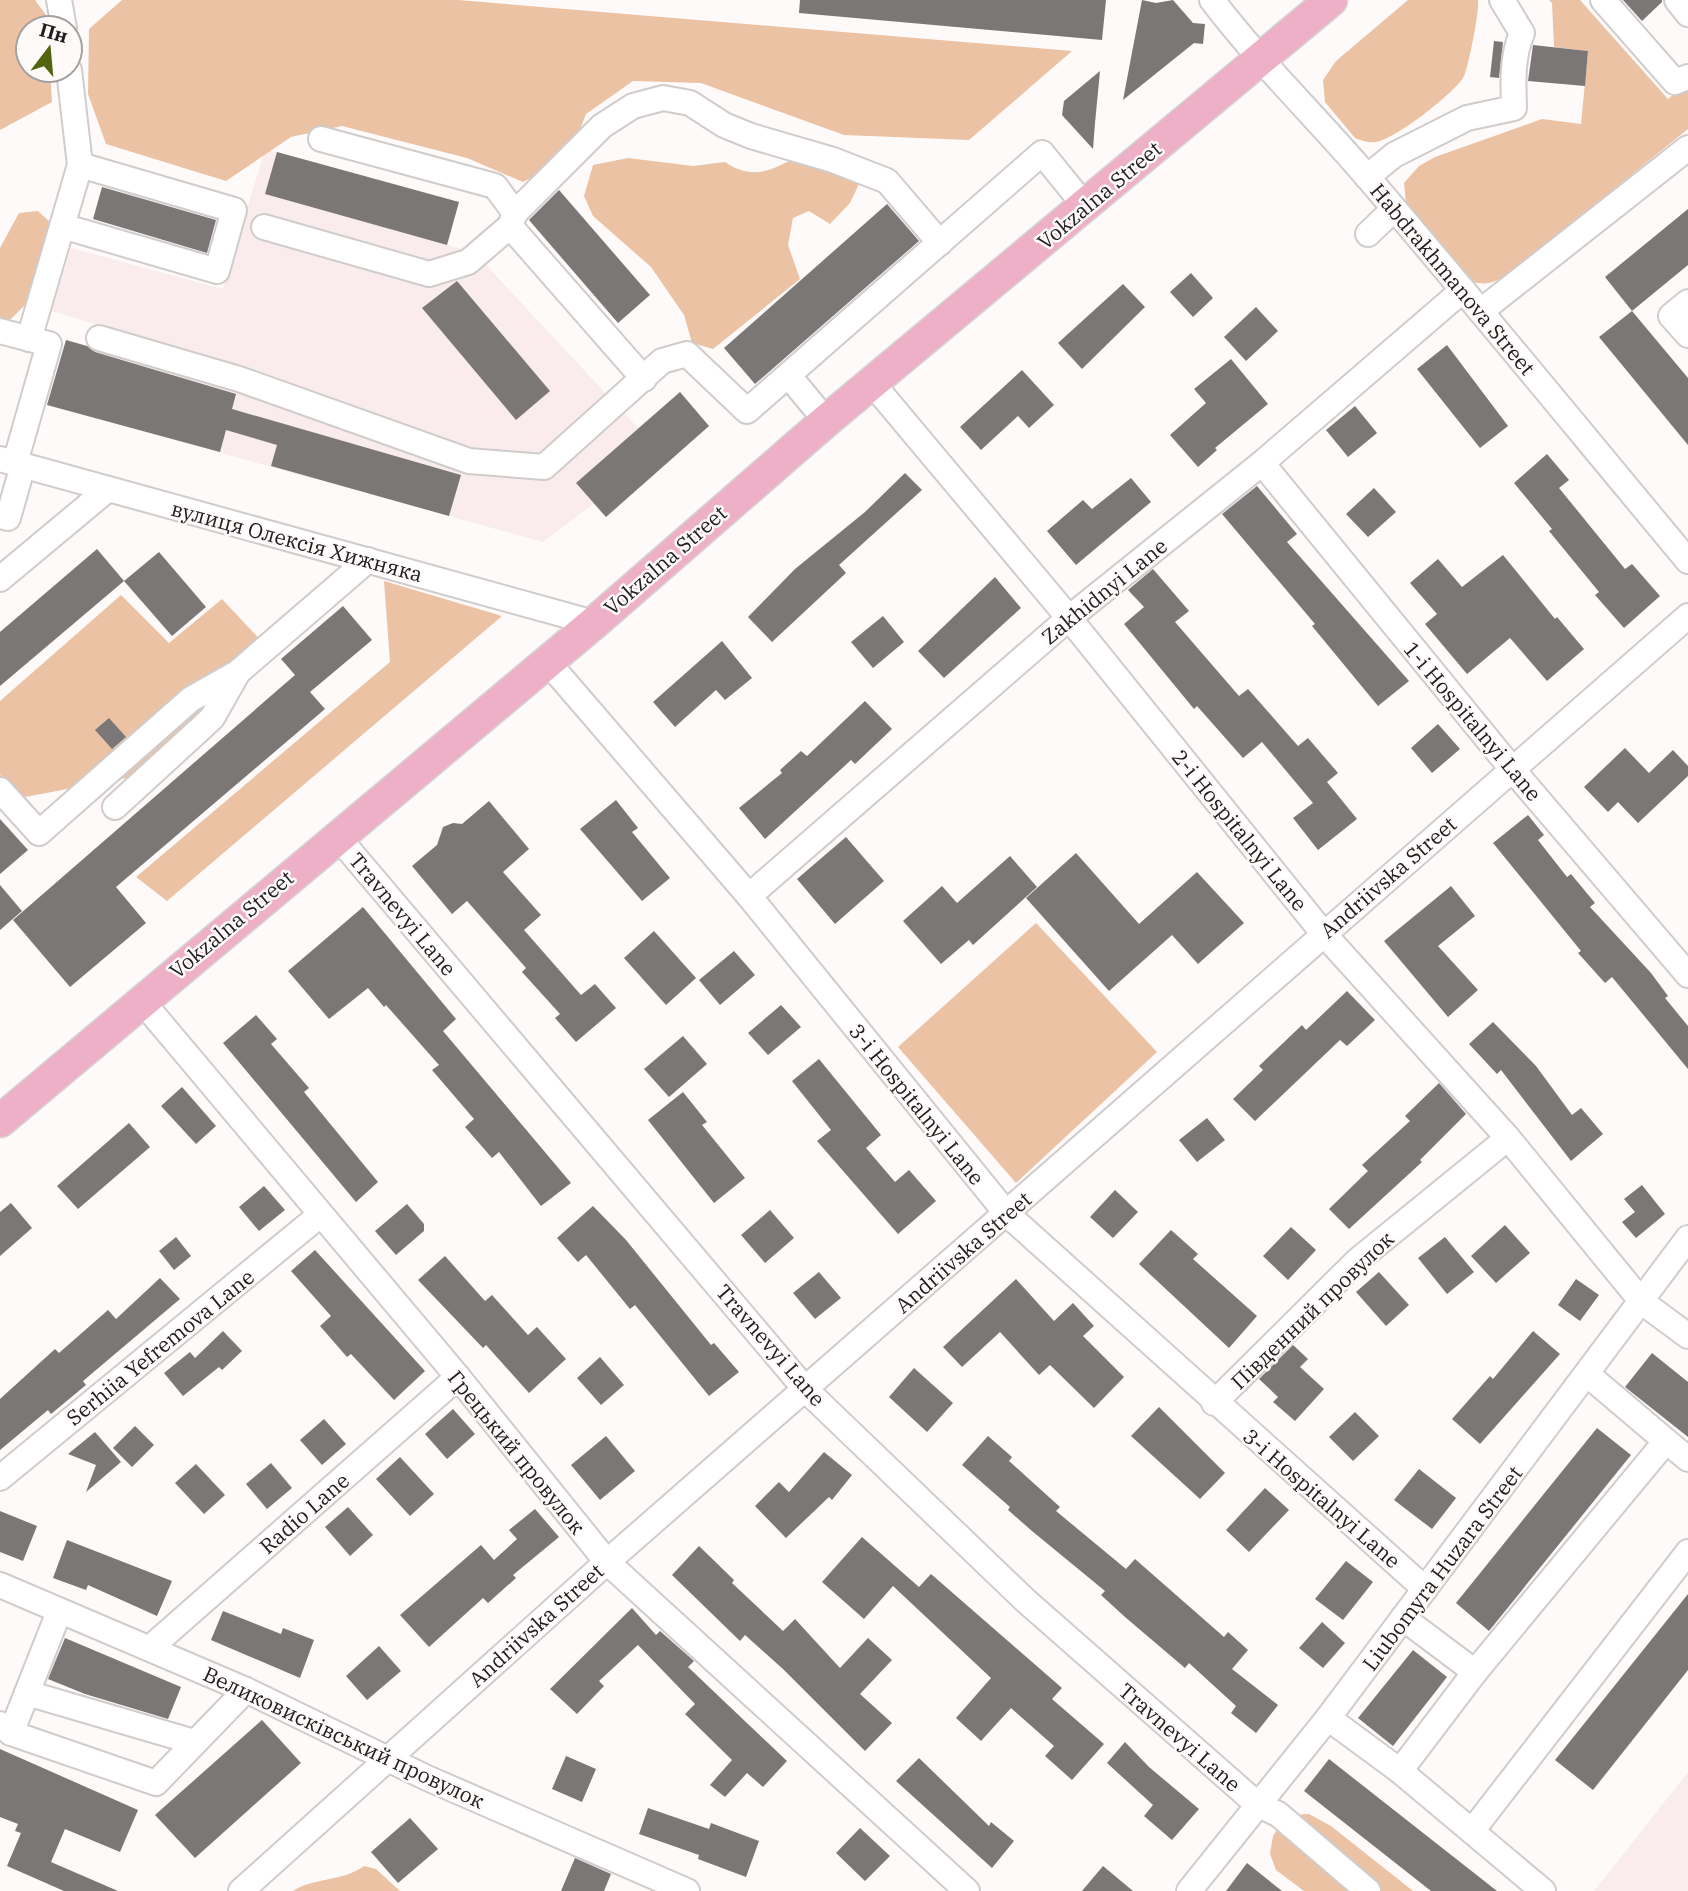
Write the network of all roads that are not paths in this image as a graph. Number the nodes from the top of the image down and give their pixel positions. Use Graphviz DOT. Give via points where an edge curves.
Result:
graph roads {
  1 [pos="1212,0"];
  2 [pos="1331,0"];
  3 [pos="1502,0"];
  4 [pos="1603,0"];
  5 [pos="1677,0"];
  6 [pos="1688,14"];
  7 [pos="1262,58"];
  8 [pos="1688,77"];
  9 [pos="71,84"];
  10 [pos="321,139"];
  11 [pos="1688,148"];
  12 [pos="80,166"];
  13 [pos="1367,177"];
  14 [pos="1085,205"];
  15 [pos="1394,209"];
  16 [pos="513,220"];
  17 [pos="62,226"];
  18 [pos="264,227"];
  19 [pos="1368,234"];
  20 [pos="940,243"];
  21 [pos="1463,290"];
  22 [pos="1688,302"];
  23 [pos="1481,312"];
  24 [pos="0,331"];
  25 [pos="1688,335"];
  26 [pos="99,338"];
  27 [pos="29,339"];
  28 [pos="789,376"];
  29 [pos="643,379"];
  30 [pos="872,383"];
  31 [pos="827,421"];
  32 [pos="13,462"];
  33 [pos="1262,463"];
  34 [pos="108,489"];
  35 [pos="0,516"];
  36 [pos="368,560"];
  37 [pos="1688,561"];
  38 [pos="0,579"];
  39 [pos="1688,616"];
  40 [pos="1069,618"];
  41 [pos="594,622"];
  42 [pos="547,660"];
  43 [pos="237,673"];
  44 [pos="1511,769"];
  45 [pos="0,790"];
  46 [pos="115,807"];
  47 [pos="337,836"];
  48 [pos="749,896"];
  49 [pos="1323,933"];
  50 [pos="1688,975"];
  51 [pos="141,1000"];
  52 [pos="0,1121"];
  53 [pos="1508,1138"];
  54 [pos="1007,1214"];
  55 [pos="320,1215"];
  56 [pos="1688,1238"];
  57 [pos="1642,1302"];
  58 [pos="1688,1336"];
  59 [pos="1588,1375"];
  60 [pos="458,1377"];
  61 [pos="806,1390"];
  62 [pos="1214,1403"];
  63 [pos="1666,1441"];
  64 [pos="1688,1459"];
  65 [pos="0,1479"];
  66 [pos="1688,1552"];
  67 [pos="607,1562"];
  68 [pos="0,1586"];
  69 [pos="1425,1589"];
  70 [pos="59,1612"];
  71 [pos="1403,1618"];
  72 [pos="150,1648"];
  73 [pos="1475,1672"];
  74 [pos="246,1690"];
  75 [pos="27,1693"];
  76 [pos="1328,1718"];
  77 [pos="5,1728"];
  78 [pos="194,1742"];
  79 [pos="387,1759"];
  80 [pos="1400,1770"];
  81 [pos="1257,1804"];
  82 [pos="1472,1831"];
  83 [pos="241,1891"];
  84 [pos="687,1891"];
  85 [pos="967,1891"];
  86 [pos="1189,1891"];
  87 [pos="1368,1891"];
  88 [pos="1543,1891"];
  1 -- 7 [label="street, Habdrakhmanova Street"];
  2 -- 7 [label="main road, Vokzalna Street"];
  3 -- 13 [label="street" via="1522,33 1513,79 1514,108 1467,118 1394,155"];
  4 -- 8 [label="street" via="1675,82"];
  5 -- 6 [label="street"];
  7 -- 13 [label="street, Habdrakhmanova Street"];
  7 -- 14 [label="main road, Vokzalna Street"];
  9 -- 12 [label="street"];
  10 -- 16 [label="street" via="495,187"];
  11 -- 23 [label="street"];
  12 -- 17 [label="street"];
  12 -- 17 [label="street" via="234,211 220,259 216,271"];
  13 -- 15 [label="street, Habdrakhmanova Street"];
  14 -- 20 [label="street" via="1042,153"];
  14 -- 30 [label="main road, Vokzalna Street"];
  15 -- 19 [label="street"];
  15 -- 21 [label="street, Habdrakhmanova Street"];
  16 -- 18 [label="street" via="468,262 429,274"];
  16 -- 20 [label="street" via="603,126 633,106 663,98 690,103 751,136 887,181"];
  16 -- 29 [label="street"];
  17 -- 27 [label="street"];
  20 -- 28 [label="street"];
  21 -- 23 [label="street, Habdrakhmanova Street"];
  21 -- 33 [label="street, Zakhidnyi Lane"];
  22 -- 25 [label="street" via="1671,316"];
  23 -- 37 [label="street, Habdrakhmanova Street"];
  24 -- 27 [label="street"];
  26 -- 29 [label="street" via="239,379 469,461 544,467"];
  27 -- 32 [label="street" via="49,345"];
  28 -- 29 [label="street" via="747,411 688,354 662,361"];
  28 -- 31 [label="street"];
  30 -- 31 [label="main road, Vokzalna Street"];
  30 -- 40 [label="street, 2-i Hospitalnyi Lane"];
  31 -- 41 [label="main road, Vokzalna Street"];
  32 -- 34 [label="street, вулиця Олексія Хижняка"];
  32 -- 35 [label="street" via="8,518"];
  33 -- 40 [label="street, Zakhidnyi Lane"];
  33 -- 44 [label="street, 1-i Hospitalnyi Lane"];
  34 -- 36 [label="street, вулиця Олексія Хижняка"];
  34 -- 38 [label="street"];
  36 -- 41 [label="street, вулиця Олексія Хижняка"];
  36 -- 43 [label="street"];
  39 -- 44 [label="street, Andriivska Street"];
  40 -- 48 [label="street, Zakhidnyi Lane"];
  40 -- 49 [label="street, 2-i Hospitalnyi Lane"];
  41 -- 42 [label="main road, Vokzalna Street"];
  42 -- 47 [label="main road, Vokzalna Street"];
  42 -- 48 [label="street, 3-i Hospitalnyi Lane"];
  43 -- 45 [label="street" via="191,699 40,833"];
  43 -- 46 [label="street" via="212,718"];
  44 -- 49 [label="street, Andriivska Street"];
  44 -- 50 [label="street, 1-i Hospitalnyi Lane"];
  47 -- 51 [label="main road, Vokzalna Street"];
  47 -- 61 [label="street, Travnevyi Lane"];
  48 -- 54 [label="street, 3-i Hospitalnyi Lane"];
  49 -- 53 [label="street, 2-i Hospitalnyi Lane"];
  49 -- 54 [label="street, Andriivska Street"];
  51 -- 52 [label="main road, Vokzalna Street"];
  51 -- 55 [label="street, Грецький провулок"];
  53 -- 57 [label="street, 2-i Hospitalnyi Lane"];
  53 -- 62 [label="street, Південний провулок" via="1358,1260"];
  54 -- 61 [label="street, Andriivska Street"];
  54 -- 62 [label="street, 3-i Hospitalnyi Lane"];
  55 -- 60 [label="street, Грецький провулок"];
  55 -- 65 [label="street, Serhiia Yefremova Lane"];
  56 -- 57 [label="street, Liubomyra Huzara Street"];
  57 -- 58 [label="street, 2-i Hospitalnyi Lane"];
  57 -- 59 [label="street, Liubomyra Huzara Street"];
  59 -- 63 [label="street"];
  59 -- 69 [label="street, Liubomyra Huzara Street"];
  60 -- 67 [label="street, Грецький провулок"];
  60 -- 72 [label="street, Radio Lane"];
  61 -- 67 [label="street, Andriivska Street"];
  61 -- 81 [label="street, Travnevyi Lane" via="1026,1601"];
  62 -- 69 [label="street, 3-i Hospitalnyi Lane"];
  63 -- 64 [label="street"];
  63 -- 73 [label="street"];
  66 -- 82 [label="street"];
  67 -- 79 [label="street, Andriivska Street"];
  67 -- 85 [label="street, Грецький провулок"];
  68 -- 70 [label="street, Великовисківський провулок"];
  69 -- 71 [label="street, Liubomyra Huzara Street"];
  70 -- 72 [label="street, Великовисківський провулок"];
  70 -- 75 [label="street"];
  71 -- 73 [label="street"];
  71 -- 76 [label="street, Liubomyra Huzara Street"];
  72 -- 74 [label="street, Великовисківський провулок"];
  73 -- 80 [label="street"];
  74 -- 78 [label="street"];
  74 -- 79 [label="street, Великовисківський провулок"];
  75 -- 77 [label="street"];
  75 -- 78 [label="street"];
  76 -- 80 [label="street"];
  76 -- 81 [label="street, Liubomyra Huzara Street"];
  77 -- 78 [label="street" via="156,1783"];
  79 -- 83 [label="street, Andriivska Street"];
  79 -- 84 [label="street, Великовисківський провулок"];
  80 -- 82 [label="street"];
  81 -- 86 [label="street, Liubomyra Huzara Street"];
  81 -- 87 [label="street, Travnevyi Lane" via="1278,1814"];
  82 -- 88 [label="street"];
}
